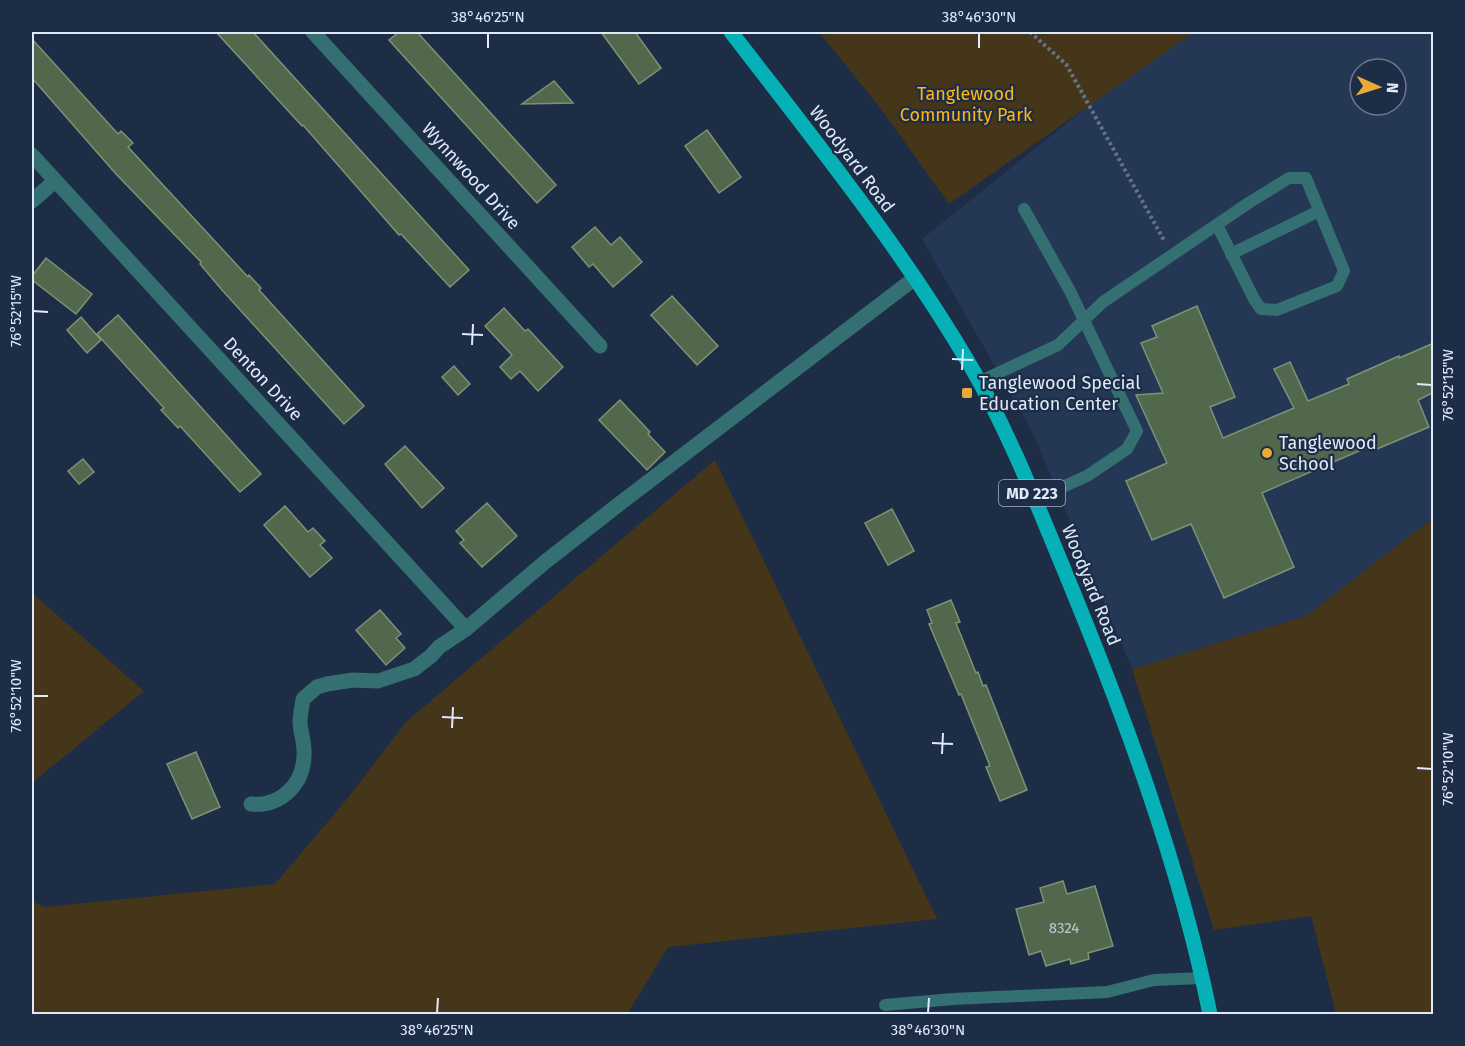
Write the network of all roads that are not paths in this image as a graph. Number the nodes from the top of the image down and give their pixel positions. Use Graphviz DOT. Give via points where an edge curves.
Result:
graph roads {
  1 [pos="313,32"];
  2 [pos="731,32"];
  3 [pos="32,155"];
  4 [pos="55,181"];
  5 [pos="32,201"];
  6 [pos="1024,209"];
  7 [pos="1320,211"];
  8 [pos="1216,225"];
  9 [pos="1231,254"];
  10 [pos="915,278"];
  11 [pos="1084,320"];
  12 [pos="600,346"];
  13 [pos="979,382"];
  14 [pos="1035,499"];
  15 [pos="466,628"];
  16 [pos="251,804"];
  17 [pos="1202,978"];
  18 [pos="885,1005"];
  19 [pos="1210,1014"];
  1 -- 12 [label="street, Wynnwood Drive"];
  2 -- 10 [label="main road, Woodyard Road / MD 223"];
  3 -- 4 [label="street, Denton Drive"];
  4 -- 5 [label="street"];
  4 -- 15 [label="street, Denton Drive"];
  6 -- 11 [label="lane"];
  7 -- 8 [label="lane" via="1306,178 1289,178"];
  7 -- 9 [label="lane"];
  7 -- 9 [label="lane" via="1344,271 1337,286 1277,309 1261,309"];
  8 -- 9 [label="lane"];
  8 -- 11 [label="lane" via="1103,302"];
  10 -- 13 [label="main road, Woodyard Road / MD 223"];
  10 -- 15 [label="street" via="606,514"];
  11 -- 13 [label="lane" via="1058,345"];
  11 -- 14 [label="lane" via="1137,431 1127,449 1087,476"];
  13 -- 14 [label="main road, Woodyard Road / MD 223"];
  14 -- 17 [label="main road, Woodyard Road / MD 223" via="1149,792"];
  15 -- 16 [label="street" via="414,669 378,681 353,680 317,687 303,699 300,722 304,757 297,780 291,790 271,803"];
  17 -- 18 [label="lane" via="1154,980 1107,992"];
  17 -- 19 [label="main road, Woodyard Road / MD 223"];
}
